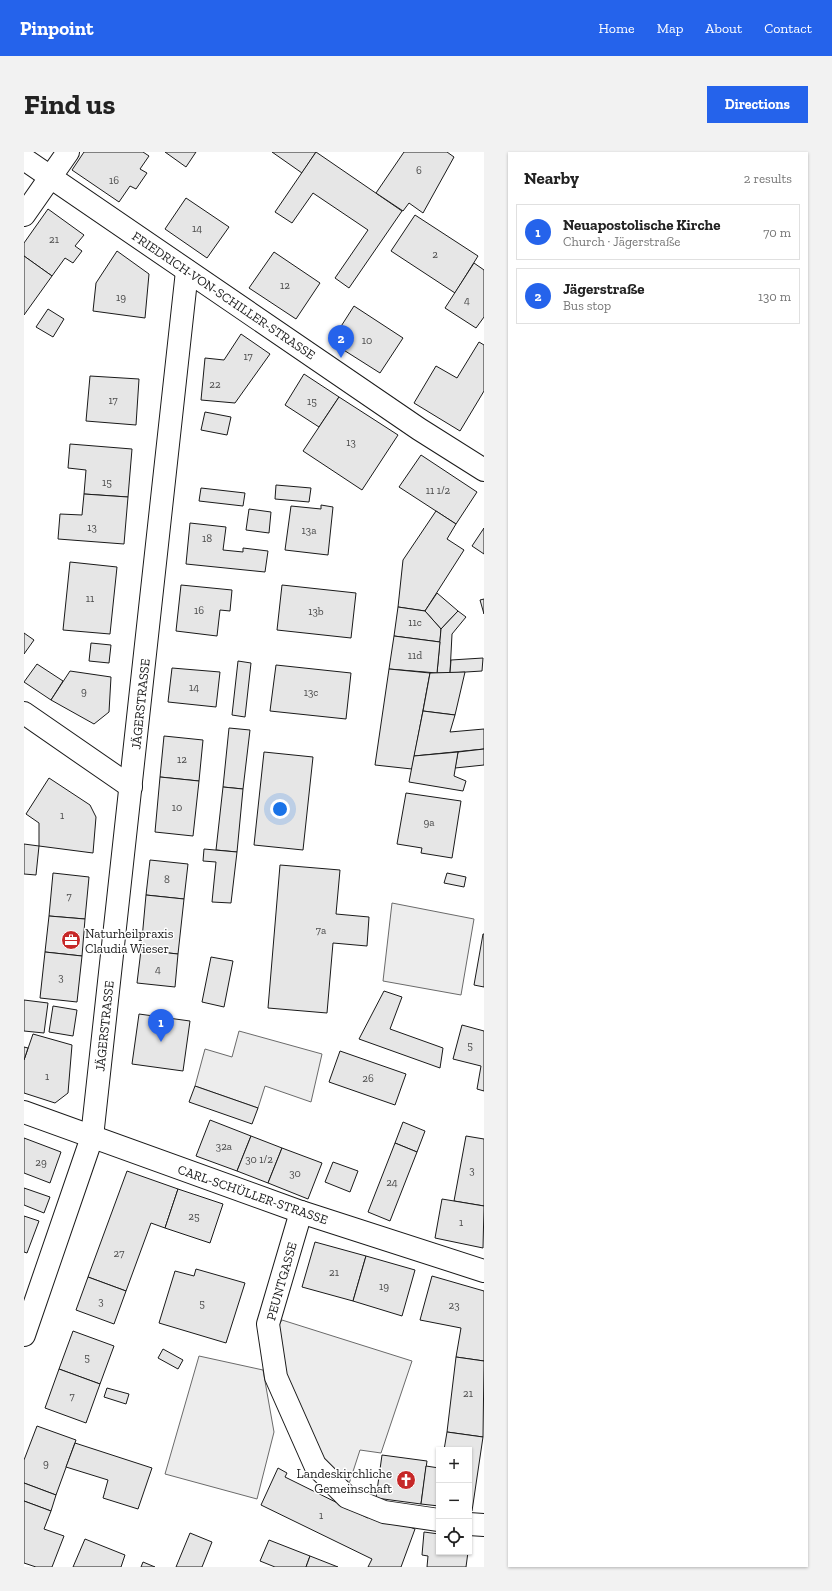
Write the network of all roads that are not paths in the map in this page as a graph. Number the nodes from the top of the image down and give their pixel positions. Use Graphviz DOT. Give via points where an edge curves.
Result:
graph roads {
  1 [pos="68,152"];
  2 [pos="24,159"];
  3 [pos="50,177"];
  4 [pos="24,215"];
  5 [pos="187,271"];
  6 [pos="484,470"];
  7 [pos="24,713"];
  8 [pos="131,787"];
  9 [pos="24,1112"];
  10 [pos="92,1136"];
  11 [pos="301,1212"];
  12 [pos="484,1271"];
  13 [pos="24,1335"];
  14 [pos="436,1520"];
  15 [pos="472,1524"];
  16 [pos="484,1525"];
  1 -- 3 [label="street"];
  2 -- 3 [label="street, FRIEDRICH-VON-SCHILLER-STRASSE"];
  3 -- 4 [label="street"];
  3 -- 5 [label="street, FRIEDRICH-VON-SCHILLER-STRASSE"];
  5 -- 6 [label="street, FRIEDRICH-VON-SCHILLER-STRASSE"];
  5 -- 8 [label="street, JÄGERSTRASSE"];
  7 -- 8 [label="street"];
  8 -- 10 [label="street, JÄGERSTRASSE"];
  9 -- 10 [label="street, CARL-SCHÜLLER-STRASSE"];
  10 -- 11 [label="street, CARL-SCHÜLLER-STRASSE"];
  10 -- 13 [label="street, JÄGERSTRASSE"];
  11 -- 12 [label="street, CARL-SCHÜLLER-STRASSE"];
  11 -- 14 [label="street, PEUNTGASSE" via="268,1324 276,1377 315,1465 347,1497 384,1512"];
  15 -- 16 [label="street"];
}
